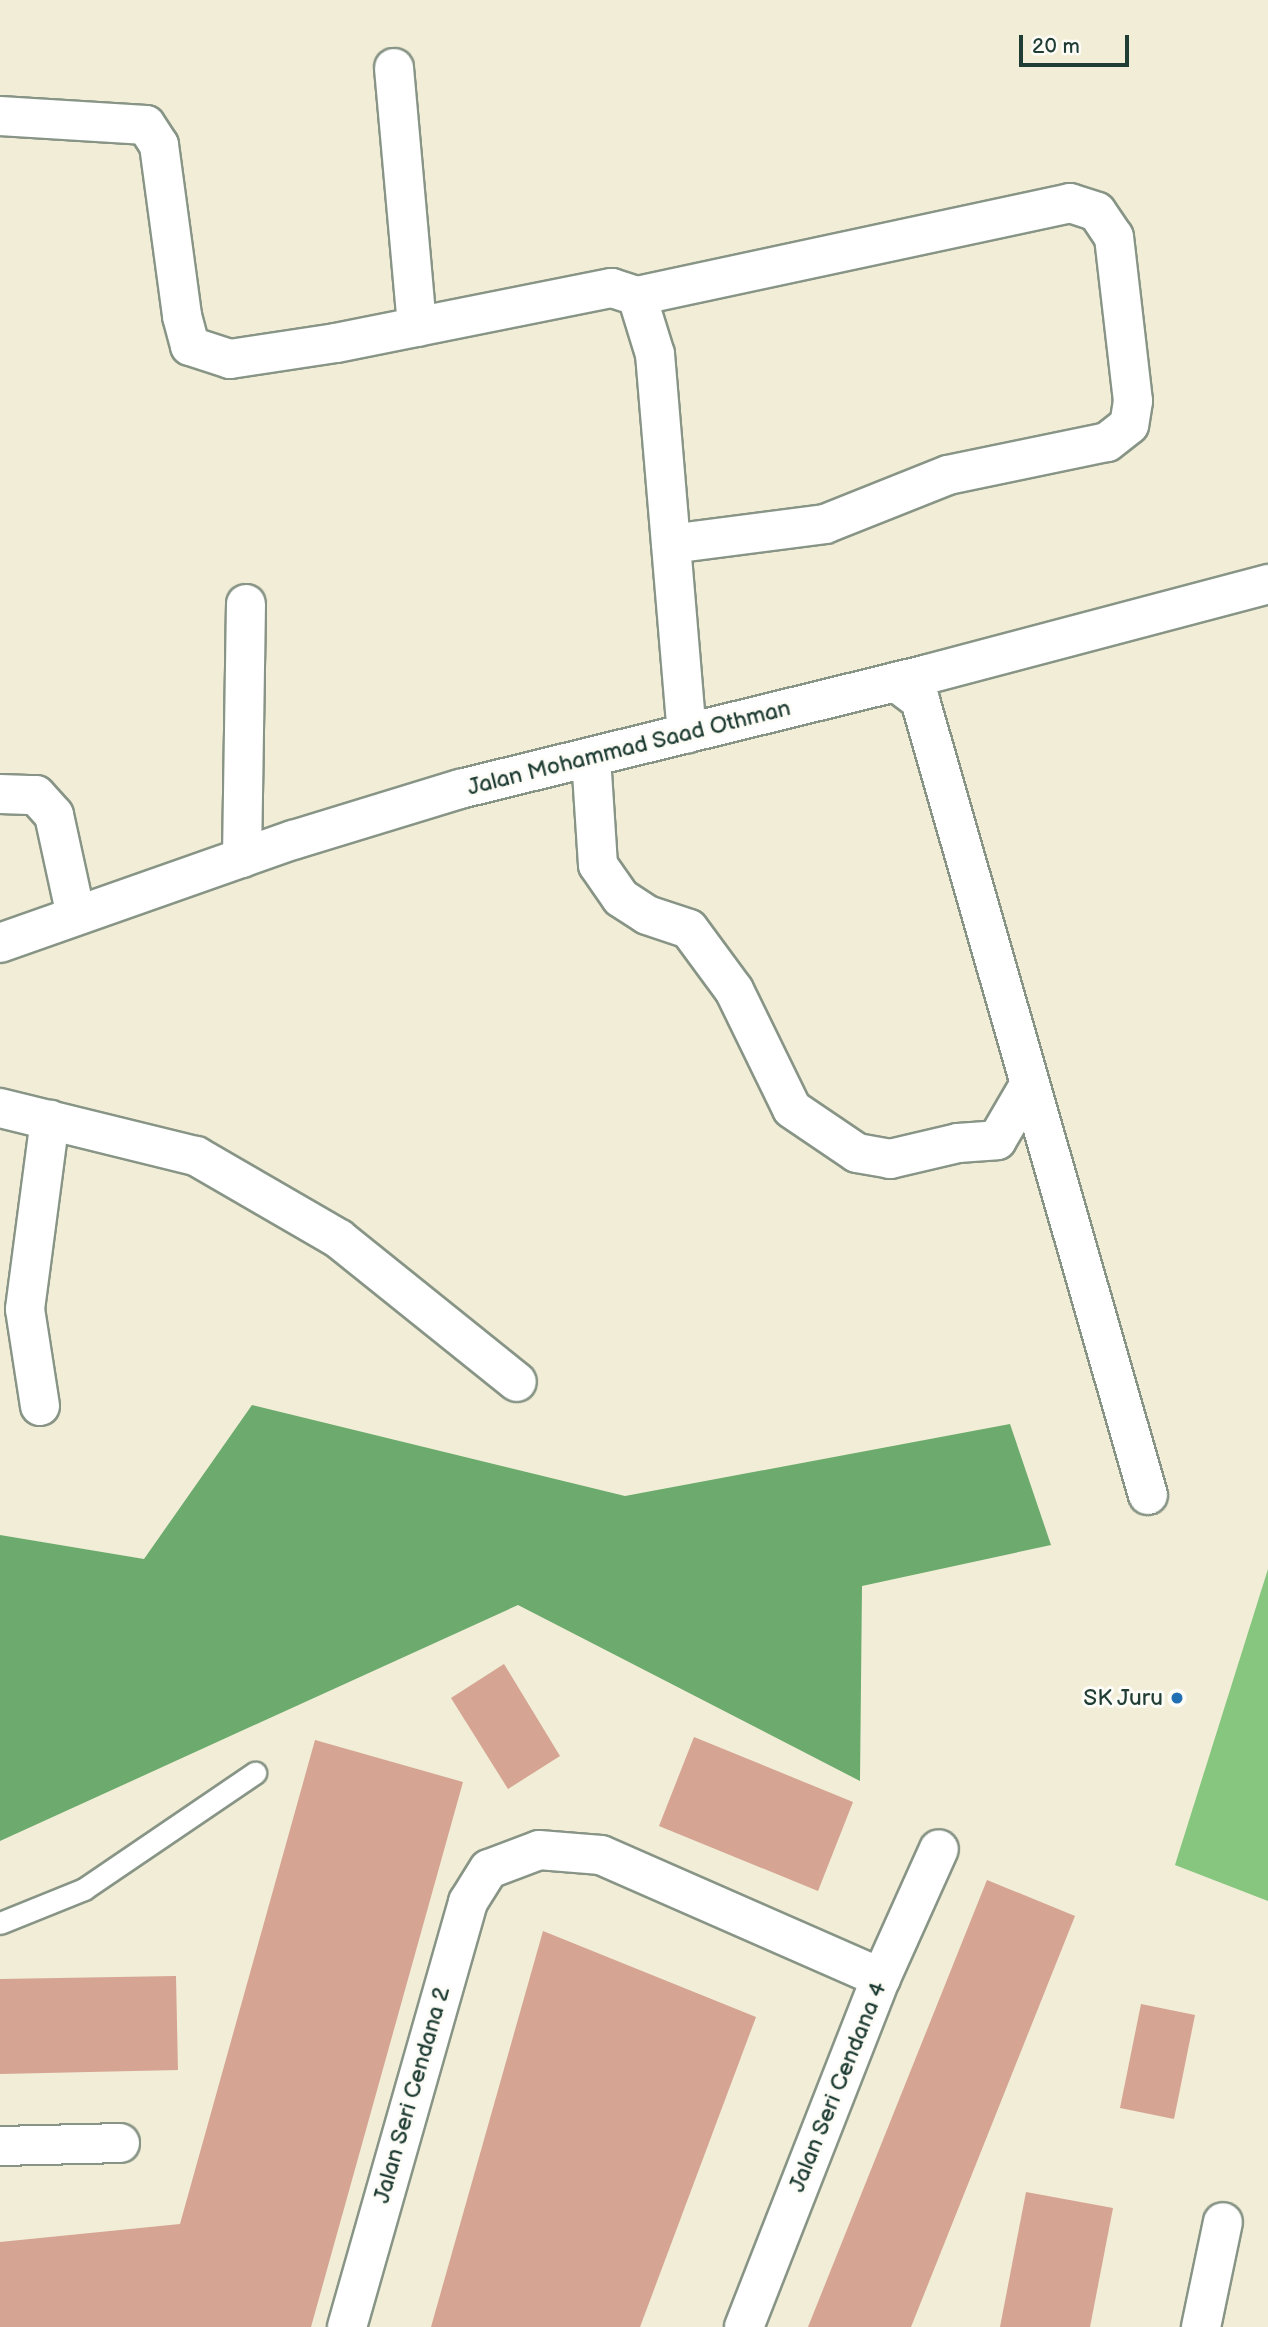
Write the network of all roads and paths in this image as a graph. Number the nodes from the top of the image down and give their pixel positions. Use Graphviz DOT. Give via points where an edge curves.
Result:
graph roads {
  1 [pos="394,68"];
  2 [pos="0,116"];
  3 [pos="637,296"];
  4 [pos="417,327"];
  5 [pos="671,544"];
  6 [pos="1268,584"];
  7 [pos="246,604"];
  8 [pos="897,682"];
  9 [pos="687,734"];
  10 [pos="591,757"];
  11 [pos="0,794"];
  12 [pos="242,858"];
  13 [pos="76,916"];
  14 [pos="0,943"];
  15 [pos="1028,1087"];
  16 [pos="0,1108"];
  17 [pos="50,1120"];
  18 [pos="517,1382"];
  19 [pos="40,1406"];
  20 [pos="1148,1494"];
  21 [pos="255,1773"];
  22 [pos="939,1849"];
  23 [pos="0,1923"];
  24 [pos="881,1978"];
  25 [pos="120,2143"];
  26 [pos="0,2147"];
  27 [pos="1223,2222"];
  28 [pos="347,2327"];
  29 [pos="744,2327"];
  30 [pos="1201,2327"];
  1 -- 4 [label="street"];
  2 -- 4 [label="street" via="146,125 159,145 190,346 230,359"];
  3 -- 4 [label="street" via="612,288"];
  3 -- 5 [label="street" via="655,355"];
  3 -- 5 [label="street" via="1070,203 1097,212 1114,237 1133,401 1129,425 1107,442 948,475 825,524"];
  5 -- 9 [label="street"];
  6 -- 8 [label="street, Jalan Mohammad Saad Othman"];
  7 -- 12 [label="street"];
  8 -- 9 [label="street, Jalan Mohammad Saad Othman"];
  8 -- 15 [label="street" via="920,700"];
  9 -- 10 [label="street, Jalan Mohammad Saad Othman"];
  10 -- 12 [label="street, Jalan Mohammad Saad Othman" via="460,789"];
  10 -- 15 [label="street" via="597,865 621,898 648,915 689,929 734,990 792,1109 857,1153 890,1159 958,1143 997,1140"];
  11 -- 13 [label="street" via="36,795 54,815"];
  12 -- 13 [label="street, Jalan Mohammad Saad Othman"];
  13 -- 14 [label="street, Jalan Mohammad Saad Othman"];
  15 -- 20 [label="street"];
  16 -- 17 [label="street"];
  17 -- 18 [label="street" via="196,1156 339,1239"];
  17 -- 19 [label="street" via="25,1309"];
  21 -- 23 [label="lane" via="85,1889"];
  22 -- 24 [label="street, Jalan Seri Cendana 4"];
  24 -- 28 [label="street, Jalan Seri Cendana 2" via="601,1855 539,1850 489,1869 468,1902"];
  24 -- 29 [label="street, Jalan Seri Cendana 4"];
  25 -- 26 [label="street"];
  27 -- 30 [label="street"];
}
